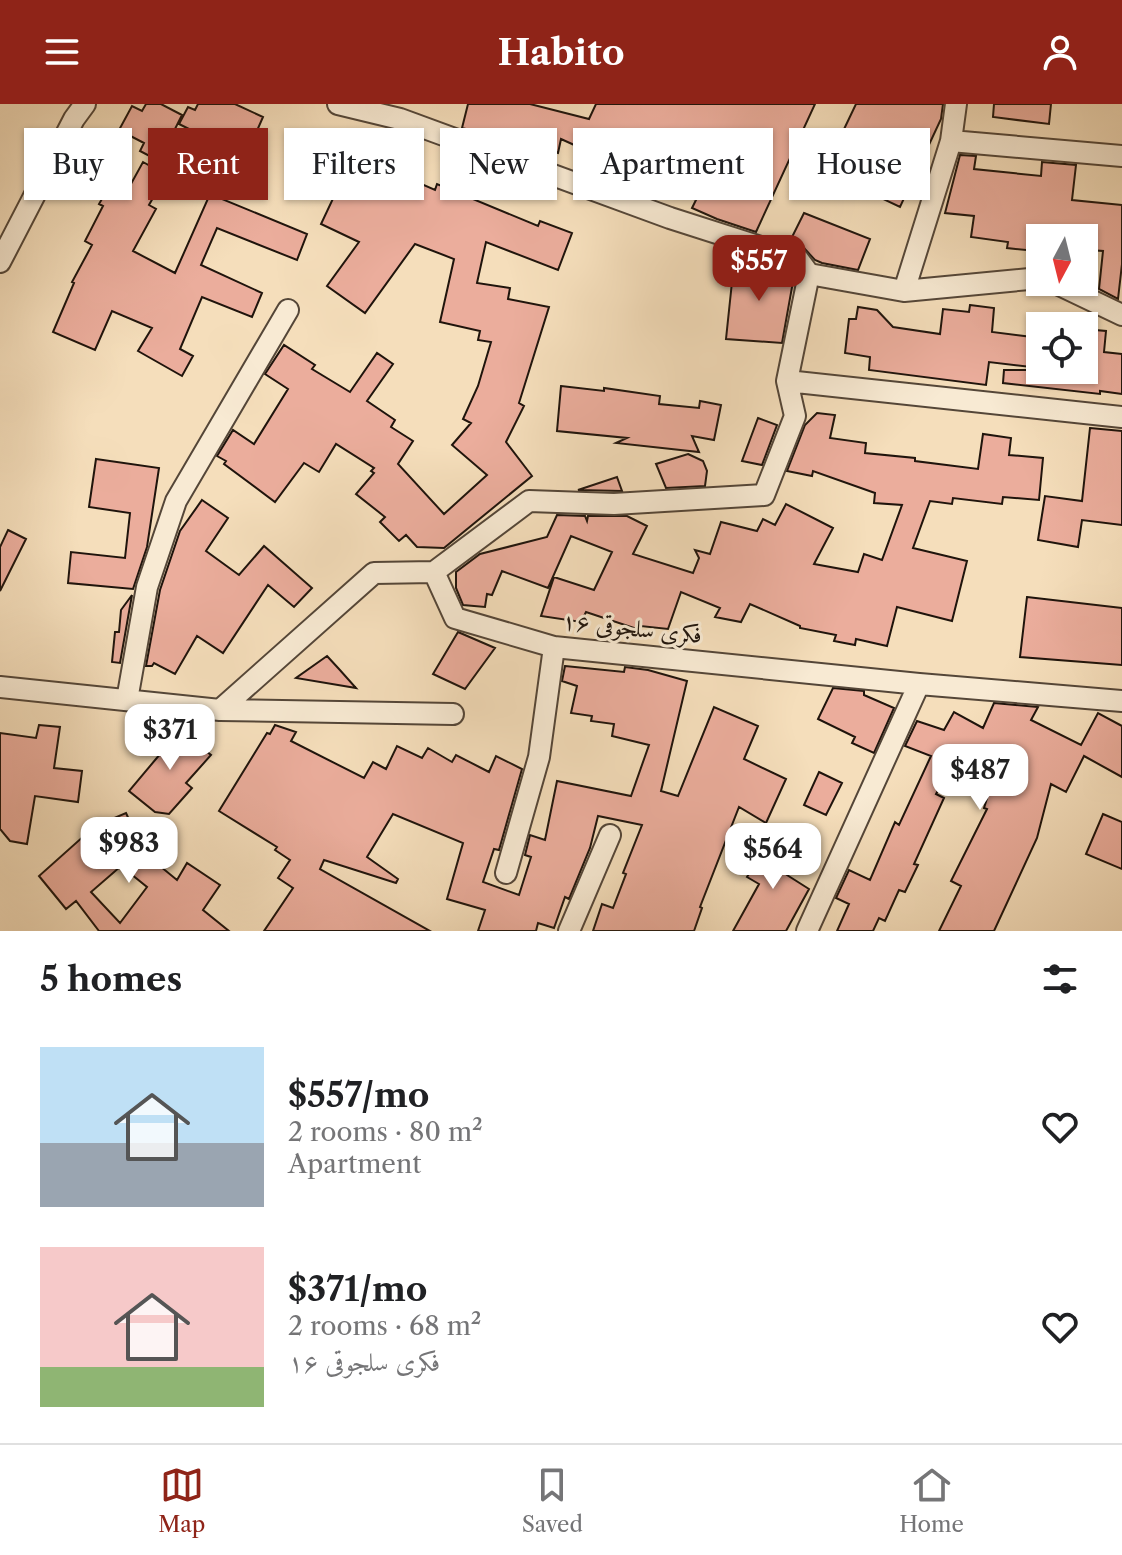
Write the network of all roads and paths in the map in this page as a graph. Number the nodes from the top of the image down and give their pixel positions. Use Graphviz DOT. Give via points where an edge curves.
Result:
graph roads {
  1 [pos="85,104"];
  2 [pos="338,104"];
  3 [pos="956,104"];
  4 [pos="951,141"];
  5 [pos="1122,156"];
  6 [pos="0,262"];
  7 [pos="809,274"];
  8 [pos="1026,279"];
  9 [pos="904,291"];
  10 [pos="1082,296"];
  11 [pos="288,310"];
  12 [pos="1122,315"];
  13 [pos="787,381"];
  14 [pos="1122,417"];
  15 [pos="434,572"];
  16 [pos="554,647"];
  17 [pos="919,684"];
  18 [pos="0,687"];
  19 [pos="127,700"];
  20 [pos="1122,701"];
  21 [pos="220,710"];
  22 [pos="453,714"];
  23 [pos="610,835"];
  24 [pos="506,873"];
  25 [pos="569,931"];
  26 [pos="807,931"];
  1 -- 6 [label="street"];
  2 -- 7 [label="street" via="400,119 798,259"];
  3 -- 4 [label="street"];
  4 -- 5 [label="street"];
  4 -- 9 [label="street"];
  7 -- 9 [label="street"];
  7 -- 13 [label="street"];
  8 -- 9 [label="street"];
  10 -- 12 [label="street"];
  11 -- 19 [label="street" via="176,501 147,587"];
  13 -- 14 [label="street"];
  13 -- 15 [label="street" via="795,416 764,495 614,504 529,501"];
  15 -- 16 [label="street, فکری سلجوقی ۱۶" via="455,618"];
  15 -- 21 [label="street" via="374,573"];
  16 -- 17 [label="street, فکری سلجوقی ۱۶"];
  16 -- 24 [label="street" via="539,757"];
  17 -- 20 [label="street, فکری سلجوقی ۱۶"];
  17 -- 26 [label="street"];
  18 -- 19 [label="street"];
  19 -- 21 [label="street"];
  21 -- 22 [label="street"];
  23 -- 25 [label="street"];
}
